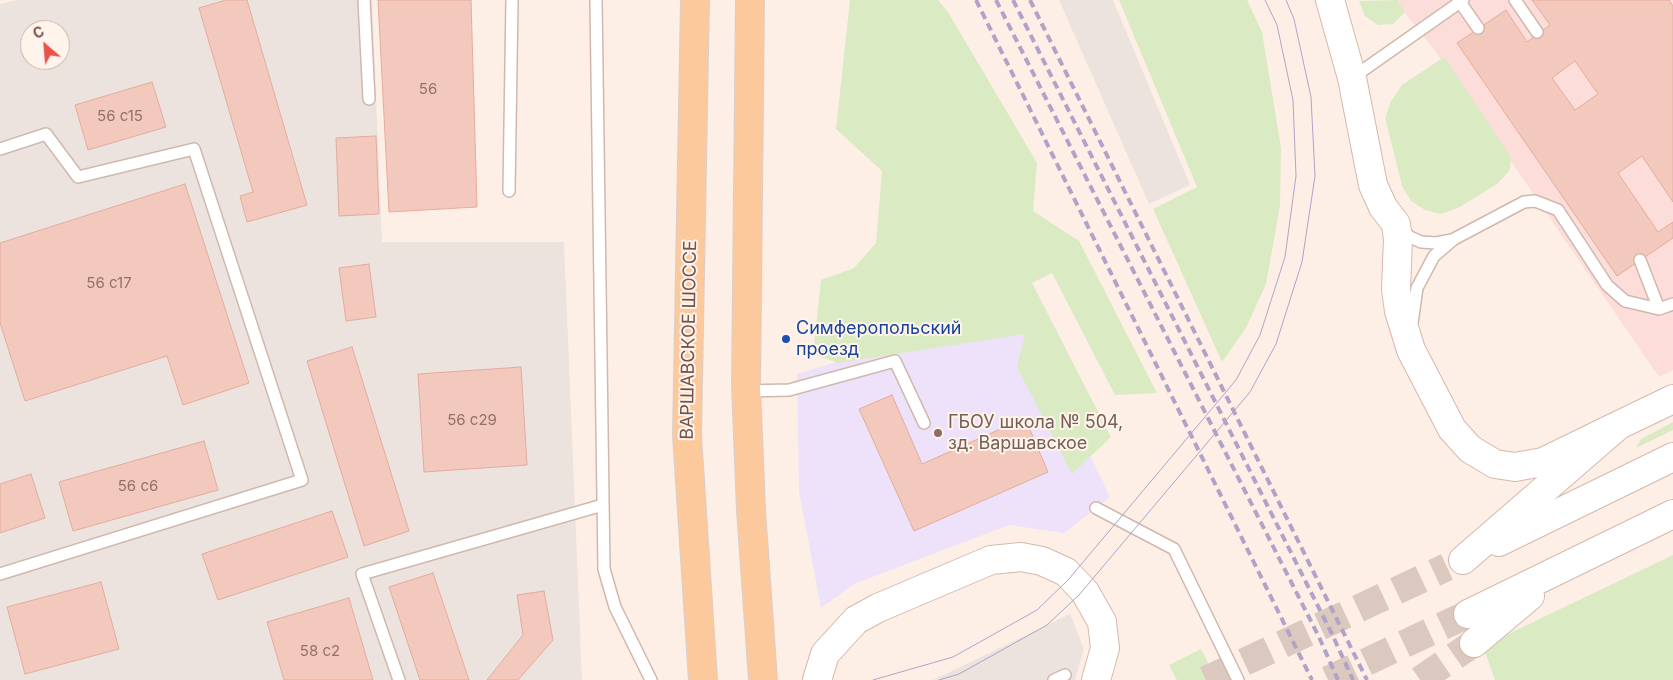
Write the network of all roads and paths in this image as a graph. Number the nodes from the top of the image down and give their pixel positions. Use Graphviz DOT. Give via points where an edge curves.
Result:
graph roads {
  1 [pos="364,0"];
  2 [pos="512,0"];
  3 [pos="596,0"];
  4 [pos="750,0"];
  5 [pos="1330,0"];
  6 [pos="1515,0"];
  7 [pos="1461,1"];
  8 [pos="694,6"];
  9 [pos="1478,28"];
  10 [pos="1537,32"];
  11 [pos="1352,78"];
  12 [pos="369,99"];
  13 [pos="0,149"];
  14 [pos="509,191"];
  15 [pos="1396,224"];
  16 [pos="1454,239"];
  17 [pos="1640,260"];
  18 [pos="1673,304"];
  19 [pos="1659,309"];
  20 [pos="1411,350"];
  21 [pos="746,390"];
  22 [pos="1673,400"];
  23 [pos="924,422"];
  24 [pos="1619,425"];
  25 [pos="1673,457"];
  26 [pos="603,505"];
  27 [pos="1096,508"];
  28 [pos="1673,514"];
  29 [pos="1562,569"];
  30 [pos="0,574"];
  31 [pos="1468,614"];
  32 [pos="1474,643"];
  33 [pos="700,650"];
  34 [pos="399,680"];
  35 [pos="651,680"];
  36 [pos="691,680"];
  37 [pos="703,680"];
  38 [pos="763,680"];
  39 [pos="817,680"];
  40 [pos="1096,680"];
  41 [pos="1238,680"];
  1 -- 12 [label="lane"];
  2 -- 14 [label="lane"];
  3 -- 26 [label="lane"];
  4 -- 21 [label="main road"];
  5 -- 11 [label="main road"];
  6 -- 10 [label="lane"];
  7 -- 9 [label="lane"];
  7 -- 11 [label="lane"];
  8 -- 33 [label="main road, ВАРШАВСКОЕ ШОССЕ" via="687,435"];
  11 -- 15 [label="main road" via="1373,185 1383,208"];
  13 -- 30 [label="lane" via="46,134 78,177 194,149 302,480"];
  15 -- 16 [label="lane" via="1421,242"];
  15 -- 20 [label="main road" via="1396,289"];
  16 -- 19 [label="lane" via="1524,202 1546,203 1558,210 1607,285 1625,301"];
  16 -- 20 [label="lane" via="1434,256 1417,288"];
  17 -- 19 [label="lane"];
  18 -- 19 [label="lane"];
  20 -- 24 [label="main road" via="1452,429 1470,449 1495,464 1515,467 1543,462"];
  21 -- 23 [label="lane" via="789,390 895,361"];
  21 -- 38 [label="main road" via="750,510"];
  22 -- 24 [label="main road"];
  24 -- 25 [label="main road" via="1455,563"];
  26 -- 34 [label="lane" via="362,574"];
  26 -- 35 [label="lane" via="604,569 615,607"];
  27 -- 41 [label="lane" via="1174,549"];
  28 -- 29 [label="main road"];
  29 -- 31 [label="main road"];
  29 -- 32 [label="main road"];
  33 -- 36 [label="main road"];
  33 -- 37 [label="main road, ВАРШАВСКОЕ ШОССЕ"];
  39 -- 40 [label="main road" via="825,654 856,620 992,560 1021,556 1066,572 1085,592 1102,622 1104,655"];
}
